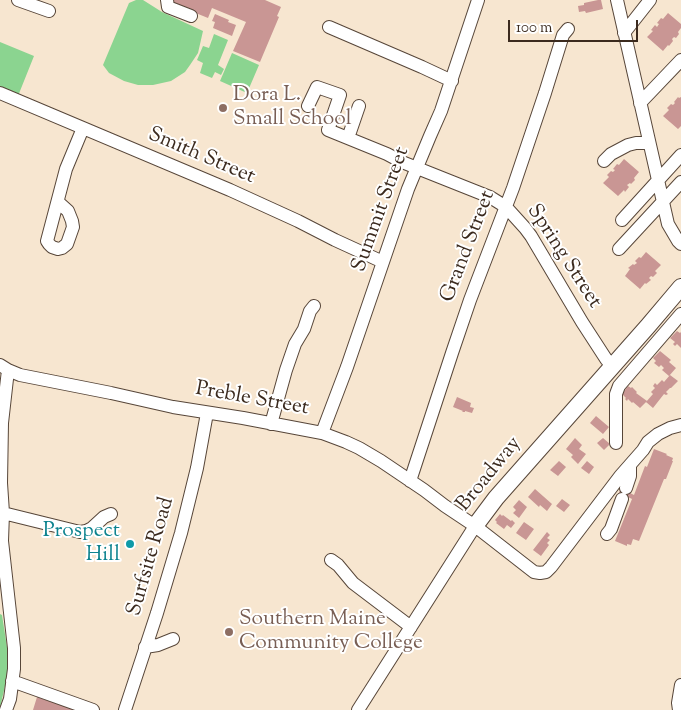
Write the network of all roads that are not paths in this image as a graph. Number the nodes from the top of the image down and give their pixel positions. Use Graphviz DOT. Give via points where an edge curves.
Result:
graph roads {
  1 [pos="18,0"];
  2 [pos="167,0"];
  3 [pos="478,0"];
  4 [pos="617,0"];
  5 [pos="650,0"];
  6 [pos="49,11"];
  7 [pos="191,16"];
  8 [pos="329,27"];
  9 [pos="568,29"];
  10 [pos="624,32"];
  11 [pos="681,60"];
  12 [pos="452,81"];
  13 [pos="0,93"];
  14 [pos="640,104"];
  15 [pos="308,106"];
  16 [pos="359,106"];
  17 [pos="83,128"];
  18 [pos="348,138"];
  19 [pos="649,143"];
  20 [pos="681,155"];
  21 [pos="604,161"];
  22 [pos="417,168"];
  23 [pos="658,181"];
  24 [pos="681,182"];
  25 [pos="58,202"];
  26 [pos="662,202"];
  27 [pos="506,207"];
  28 [pos="622,220"];
  29 [pos="681,244"];
  30 [pos="619,249"];
  31 [pos="384,262"];
  32 [pos="681,287"];
  33 [pos="314,306"];
  34 [pos="681,314"];
  35 [pos="648,326"];
  36 [pos="659,338"];
  37 [pos="612,366"];
  38 [pos="4,367"];
  39 [pos="207,413"];
  40 [pos="271,424"];
  41 [pos="681,425"];
  42 [pos="322,433"];
  43 [pos="616,443"];
  44 [pos="630,465"];
  45 [pos="410,481"];
  46 [pos="3,513"];
  47 [pos="111,514"];
  48 [pos="475,526"];
  49 [pos="607,534"];
  50 [pos="1,540"];
  51 [pos="331,560"];
  52 [pos="411,627"];
  53 [pos="173,639"];
  54 [pos="145,648"];
  55 [pos="12,681"];
  56 [pos="681,686"];
  57 [pos="6,710"];
  58 [pos="93,710"];
  59 [pos="125,710"];
  60 [pos="358,710"];
  61 [pos="679,710"];
  1 -- 6 [label="street"];
  2 -- 7 [label="street" via="168,7"];
  3 -- 12 [label="street, Summit Street"];
  4 -- 10 [label="street"];
  5 -- 10 [label="street"];
  8 -- 12 [label="street"];
  9 -- 27 [label="street, Grand Street" via="563,34"];
  10 -- 14 [label="street"];
  11 -- 14 [label="street"];
  12 -- 22 [label="street, Summit Street"];
  13 -- 17 [label="street, Smith Street"];
  14 -- 19 [label="street"];
  15 -- 18 [label="street, Spring Street" via="316,87 340,96 328,130"];
  16 -- 18 [label="street"];
  17 -- 25 [label="street" via="66,170"];
  17 -- 31 [label="street, Smith Street" via="230,190"];
  18 -- 22 [label="street, Spring Street"];
  19 -- 21 [label="street" via="628,145"];
  19 -- 23 [label="street"];
  20 -- 23 [label="street"];
  22 -- 27 [label="street, Spring Street" via="490,197"];
  22 -- 31 [label="street, Summit Street"];
  23 -- 26 [label="street"];
  23 -- 28 [label="street"];
  24 -- 26 [label="street"];
  26 -- 29 [label="street" via="668,224"];
  26 -- 30 [label="street"];
  27 -- 37 [label="street, Spring Street" via="531,236"];
  27 -- 45 [label="street, Grand Street" via="452,353"];
  31 -- 42 [label="street, Summit Street"];
  32 -- 35 [label="main road, Broadway"];
  33 -- 40 [label="street" via="295,344"];
  34 -- 36 [label="street"];
  35 -- 36 [label="street"];
  35 -- 37 [label="main road, Broadway"];
  36 -- 43 [label="street" via="619,386 616,394"];
  37 -- 48 [label="main road, Broadway"];
  38 -- 39 [label="street, Preble Street" via="20,375"];
  38 -- 46 [label="street"];
  39 -- 40 [label="street, Preble Street"];
  39 -- 54 [label="street, Surfsite Road" via="189,506"];
  40 -- 42 [label="street, Preble Street"];
  41 -- 44 [label="street" via="658,434"];
  42 -- 45 [label="street, Preble Street" via="359,448"];
  44 -- 48 [label="street, Preble Street" via="546,572 534,572"];
  44 -- 49 [label="street" via="630,476"];
  45 -- 48 [label="street, Preble Street"];
  46 -- 47 [label="street" via="80,532 92,528"];
  46 -- 50 [label="street"];
  48 -- 52 [label="street, Broadway"];
  50 -- 55 [label="street" via="14,648"];
  51 -- 52 [label="street" via="353,583"];
  52 -- 60 [label="street, Broadway"];
  53 -- 54 [label="street"];
  54 -- 59 [label="street, Surfsite Road"];
  55 -- 57 [label="street"];
  55 -- 58 [label="street"];
  56 -- 61 [label="street"];
}
